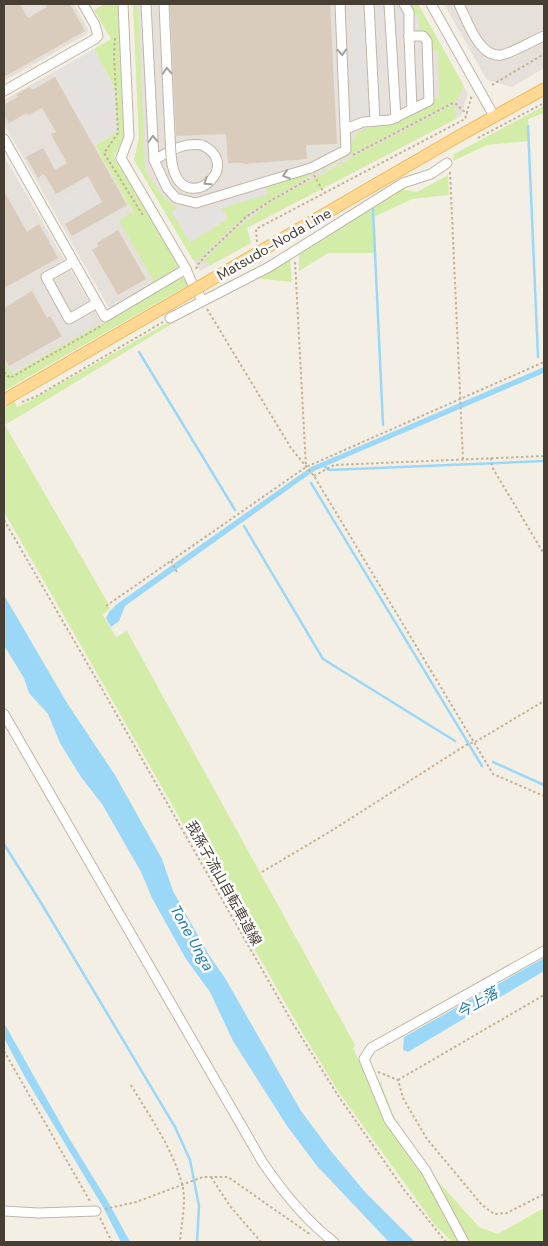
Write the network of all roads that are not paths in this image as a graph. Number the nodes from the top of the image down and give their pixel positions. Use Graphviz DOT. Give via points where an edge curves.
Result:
graph roads {
  1 [pos="83,4"];
  2 [pos="123,4"];
  3 [pos="146,4"];
  4 [pos="164,4"];
  5 [pos="340,4"];
  6 [pos="369,4"];
  7 [pos="389,4"];
  8 [pos="404,4"];
  9 [pos="431,4"];
  10 [pos="459,4"];
  11 [pos="410,36"];
  12 [pos="544,36"];
  13 [pos="544,89"];
  14 [pos="4,91"];
  15 [pos="412,109"];
  16 [pos="494,116"];
  17 [pos="396,118"];
  18 [pos="375,121"];
  19 [pos="346,129"];
  20 [pos="4,139"];
  21 [pos="154,160"];
  22 [pos="447,163"];
  23 [pos="73,262"];
  24 [pos="191,269"];
  25 [pos="202,300"];
  26 [pos="97,303"];
  27 [pos="170,318"];
  28 [pos="4,400"];
  29 [pos="4,714"];
  30 [pos="544,951"];
  31 [pos="4,1211"];
  32 [pos="96,1211"];
  33 [pos="334,1242"];
  34 [pos="464,1242"];
  1 -- 14 [label="street" via="98,36"];
  2 -- 24 [label="street" via="129,137 121,158"];
  21 -- 3 [label="street, one-way"];
  21 -- 4 [label="street, one-way, bridge" via="175,148 202,145 215,155 217,169 210,182 190,188 178,180 173,166 170,137"];
  5 -- 19 [label="street, one-way"];
  6 -- 18 [label="street"];
  7 -- 17 [label="street"];
  8 -- 11 [label="street" via="409,12"];
  9 -- 16 [label="street"];
  10 -- 12 [label="street" via="480,47 490,54 502,56"];
  11 -- 15 [label="street"];
  11 -- 15 [label="street" via="423,36 427,41 429,101"];
  13 -- 16 [label="main road, Matsudo-Noda Line"];
  15 -- 17 [label="street"];
  16 -- 28 [label="main road, Matsudo-Noda Line, bridge" via="262,245"];
  17 -- 18 [label="street"];
  18 -- 19 [label="street"];
  19 -- 21 [label="street, one-way" via="346,150 311,168 196,203 176,198 167,188"];
  20 -- 23 [label="street"];
  22 -- 25 [label="street" via="431,174 403,183 294,253"];
  23 -- 26 [label="street"];
  23 -- 26 [label="street" via="46,277 69,318"];
  24 -- 25 [label="street" via="191,281"];
  24 -- 26 [label="street" via="105,320"];
  25 -- 27 [label="street"];
  29 -- 33 [label="street" via="263,1163 314,1225"];
  30 -- 34 [label="street" via="371,1048 364,1059 389,1120 426,1171"];
  31 -- 32 [label="street" via="38,1214"];
}
